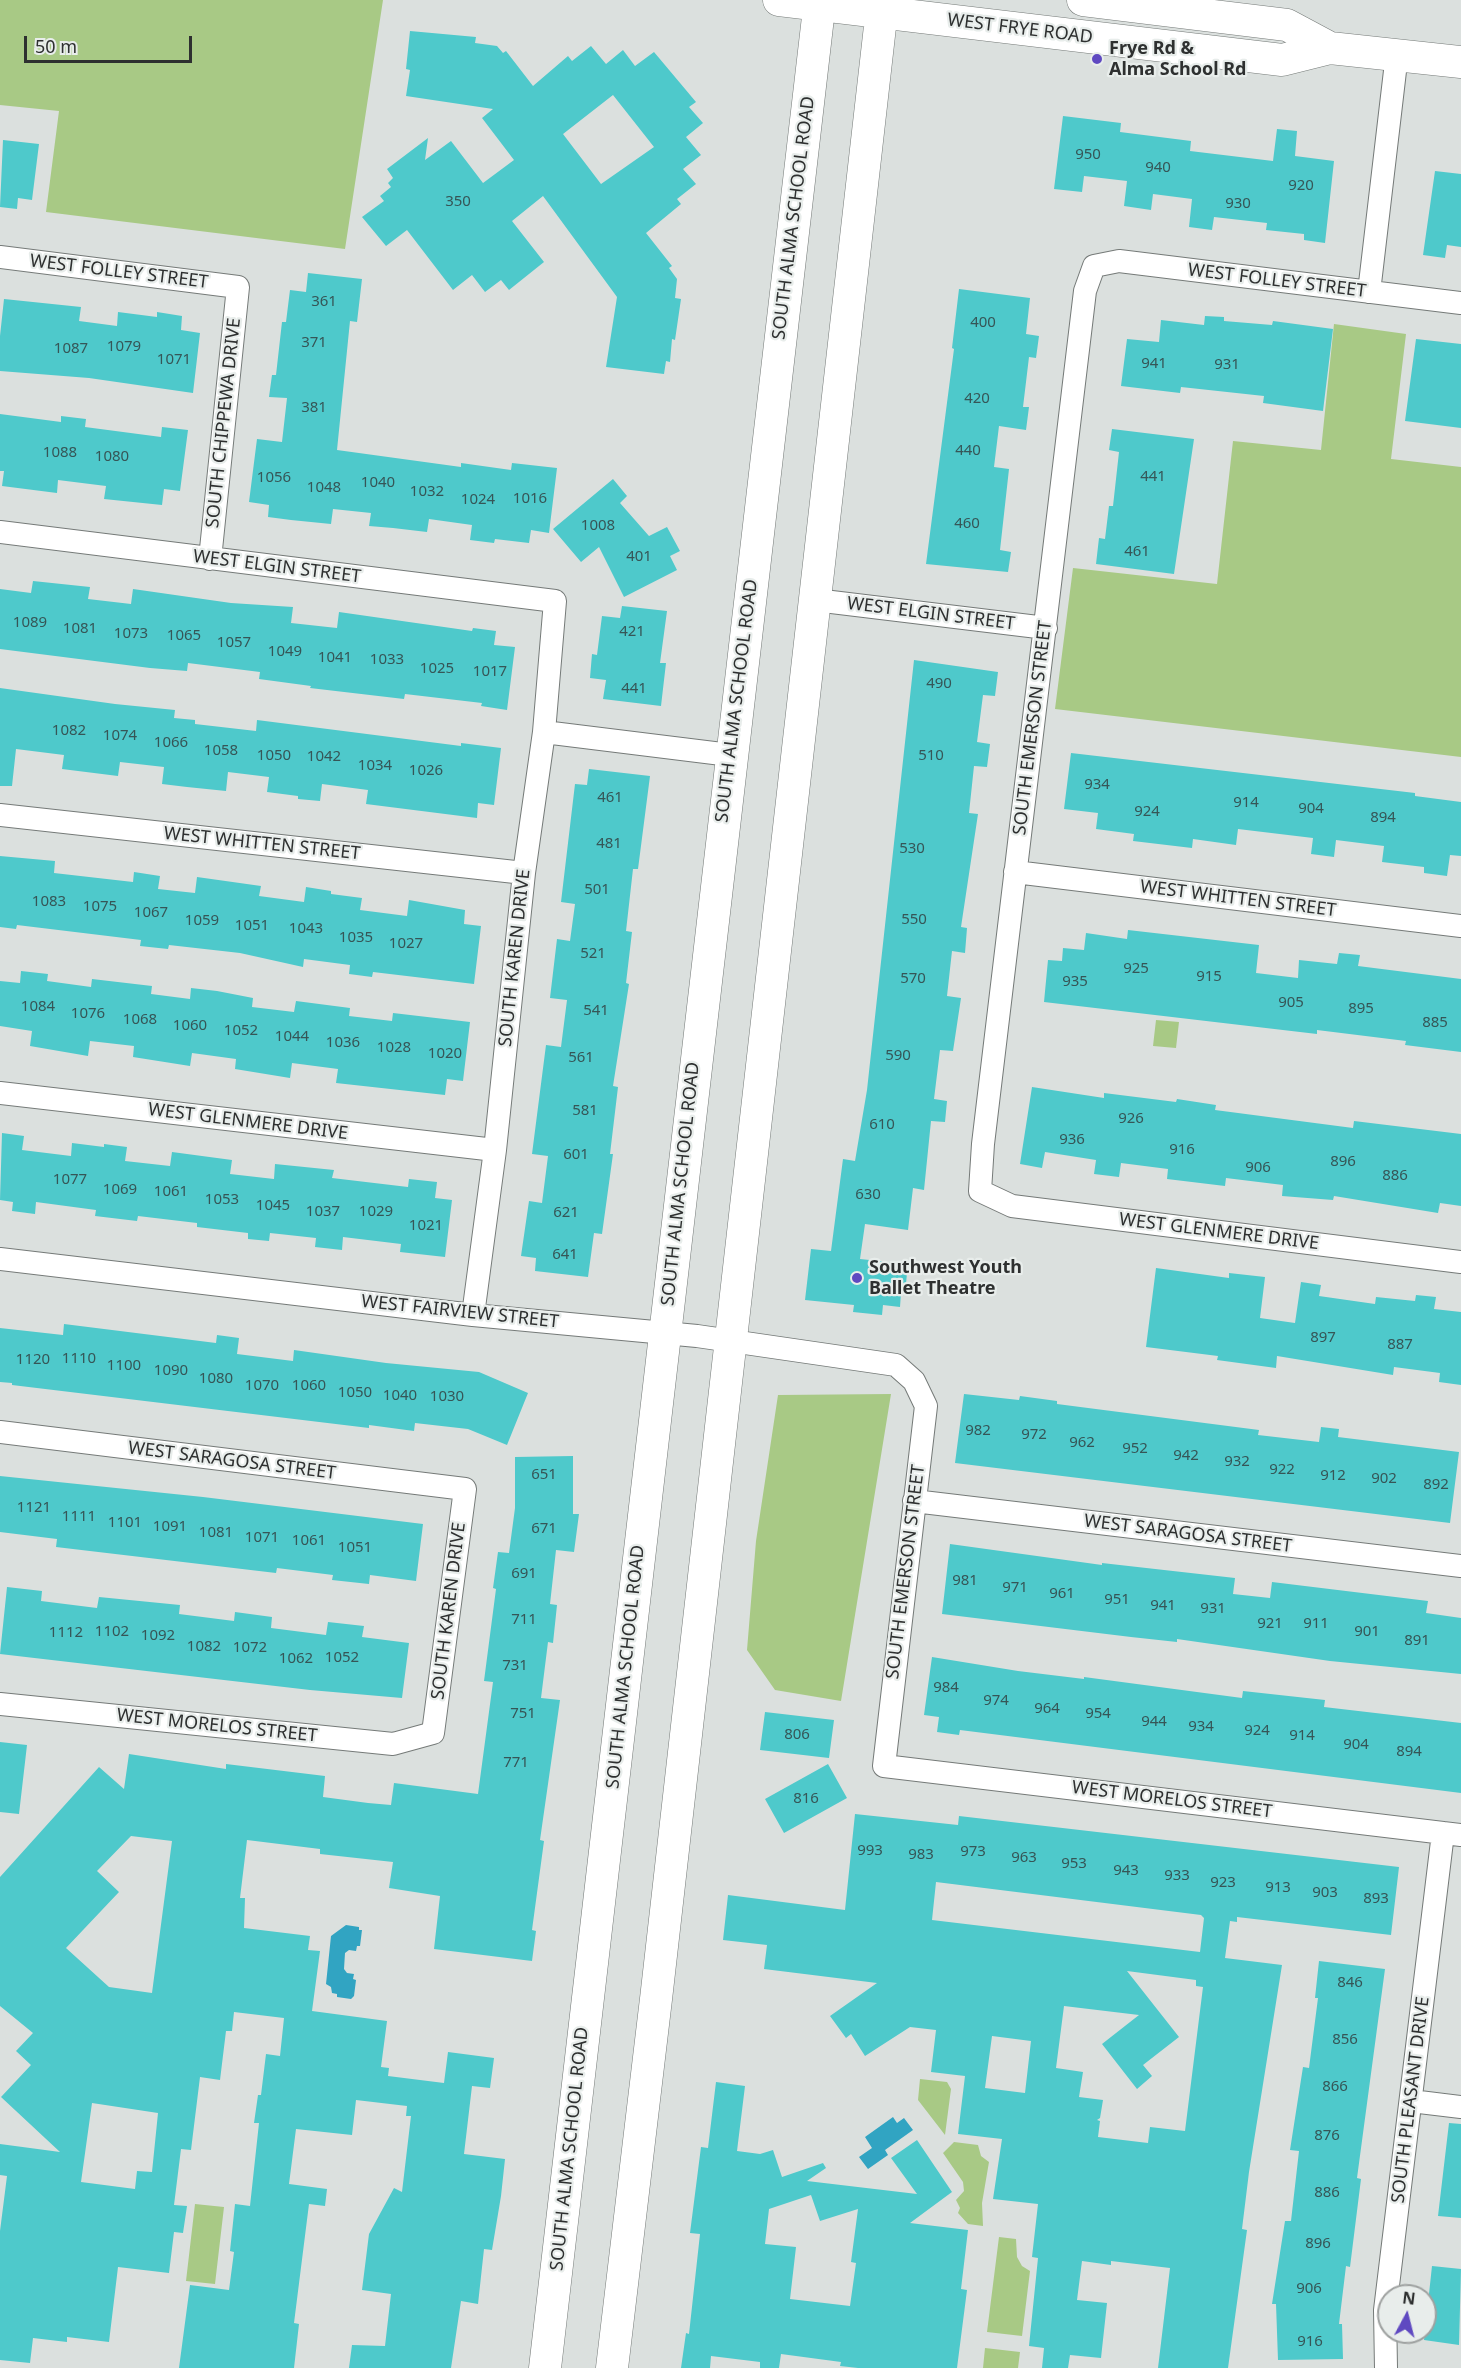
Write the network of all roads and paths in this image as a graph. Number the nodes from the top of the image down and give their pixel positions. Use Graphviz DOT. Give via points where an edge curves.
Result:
graph roads {
  1 [pos="779,0"];
  2 [pos="1083,0"];
  3 [pos="820,2"];
  4 [pos="882,6"];
  5 [pos="1330,48"];
  6 [pos="1397,54"];
  7 [pos="1461,62"];
  8 [pos="0,257"];
  9 [pos="1094,266"];
  10 [pos="238,286"];
  11 [pos="1369,292"];
  12 [pos="1461,303"];
  13 [pos="0,532"];
  14 [pos="210,559"];
  15 [pos="815,600"];
  16 [pos="555,601"];
  17 [pos="1046,628"];
  18 [pos="544,732"];
  19 [pos="730,755"];
  20 [pos="0,815"];
  21 [pos="1015,872"];
  22 [pos="524,873"];
  23 [pos="1461,926"];
  24 [pos="0,1093"];
  25 [pos="495,1150"];
  26 [pos="980,1191"];
  27 [pos="0,1259"];
  28 [pos="1461,1262"];
  29 [pos="472,1315"];
  30 [pos="664,1333"];
  31 [pos="729,1342"];
  32 [pos="914,1382"];
  33 [pos="0,1432"];
  34 [pos="465,1489"];
  35 [pos="914,1501"];
  36 [pos="1461,1566"];
  37 [pos="0,1704"];
  38 [pos="433,1733"];
  39 [pos="884,1766"];
  40 [pos="1452,1834"];
  41 [pos="1411,2101"];
  42 [pos="1461,2108"];
  43 [pos="545,2368"];
  44 [pos="612,2368"];
  45 [pos="1386,2368"];
  1 -- 3 [label="main road, WEST FRYE ROAD"];
  2 -- 5 [label="main road, WEST FRYE ROAD" via="1287,25"];
  3 -- 4 [label="main road, WEST FRYE ROAD"];
  3 -- 19 [label="main road, SOUTH ALMA SCHOOL ROAD"];
  4 -- 5 [label="main road, WEST FRYE ROAD" via="1282,60"];
  4 -- 15 [label="main road"];
  5 -- 6 [label="main road, WEST FRYE ROAD"];
  6 -- 7 [label="main road, WEST FRYE ROAD"];
  6 -- 11 [label="street"];
  8 -- 10 [label="street, WEST FOLLEY STREET"];
  9 -- 11 [label="street, WEST FOLLEY STREET" via="1119,261"];
  9 -- 17 [label="street, SOUTH EMERSON STREET" via="1085,291"];
  10 -- 14 [label="street, SOUTH CHIPPEWA DRIVE"];
  11 -- 12 [label="street, WEST FOLLEY STREET"];
  13 -- 14 [label="street, WEST ELGIN STREET"];
  14 -- 16 [label="street, WEST ELGIN STREET"];
  15 -- 17 [label="street, WEST ELGIN STREET"];
  15 -- 31 [label="main road"];
  16 -- 18 [label="street, SOUTH KAREN DRIVE"];
  17 -- 21 [label="street, SOUTH EMERSON STREET"];
  18 -- 19 [label="street"];
  18 -- 22 [label="street, SOUTH KAREN DRIVE"];
  19 -- 30 [label="main road, SOUTH ALMA SCHOOL ROAD"];
  20 -- 22 [label="street, WEST WHITTEN STREET"];
  21 -- 23 [label="street, WEST WHITTEN STREET"];
  21 -- 26 [label="street, SOUTH EMERSON STREET"];
  22 -- 25 [label="street, SOUTH KAREN DRIVE"];
  24 -- 25 [label="street, WEST GLENMERE DRIVE"];
  25 -- 29 [label="street, SOUTH KAREN DRIVE"];
  26 -- 28 [label="street, WEST GLENMERE DRIVE" via="1012,1206"];
  27 -- 29 [label="street, WEST FAIRVIEW STREET"];
  29 -- 30 [label="street, WEST FAIRVIEW STREET"];
  30 -- 31 [label="street, WEST FAIRVIEW STREET"];
  30 -- 43 [label="main road, SOUTH ALMA SCHOOL ROAD"];
  31 -- 32 [label="street, WEST FAIRVIEW STREET" via="896,1365"];
  31 -- 44 [label="main road"];
  32 -- 35 [label="street, SOUTH EMERSON STREET" via="926,1406"];
  33 -- 34 [label="street, WEST SARAGOSA STREET"];
  34 -- 38 [label="street, SOUTH KAREN DRIVE"];
  35 -- 36 [label="street, WEST SARAGOSA STREET"];
  35 -- 39 [label="street, SOUTH EMERSON STREET"];
  37 -- 38 [label="street, WEST MORELOS STREET" via="393,1744"];
  39 -- 40 [label="street, WEST MORELOS STREET"];
  40 -- 41 [label="street, SOUTH PLEASANT DRIVE"];
  41 -- 42 [label="street"];
  41 -- 45 [label="street, SOUTH PLEASANT DRIVE" via="1385,2310"];
}
